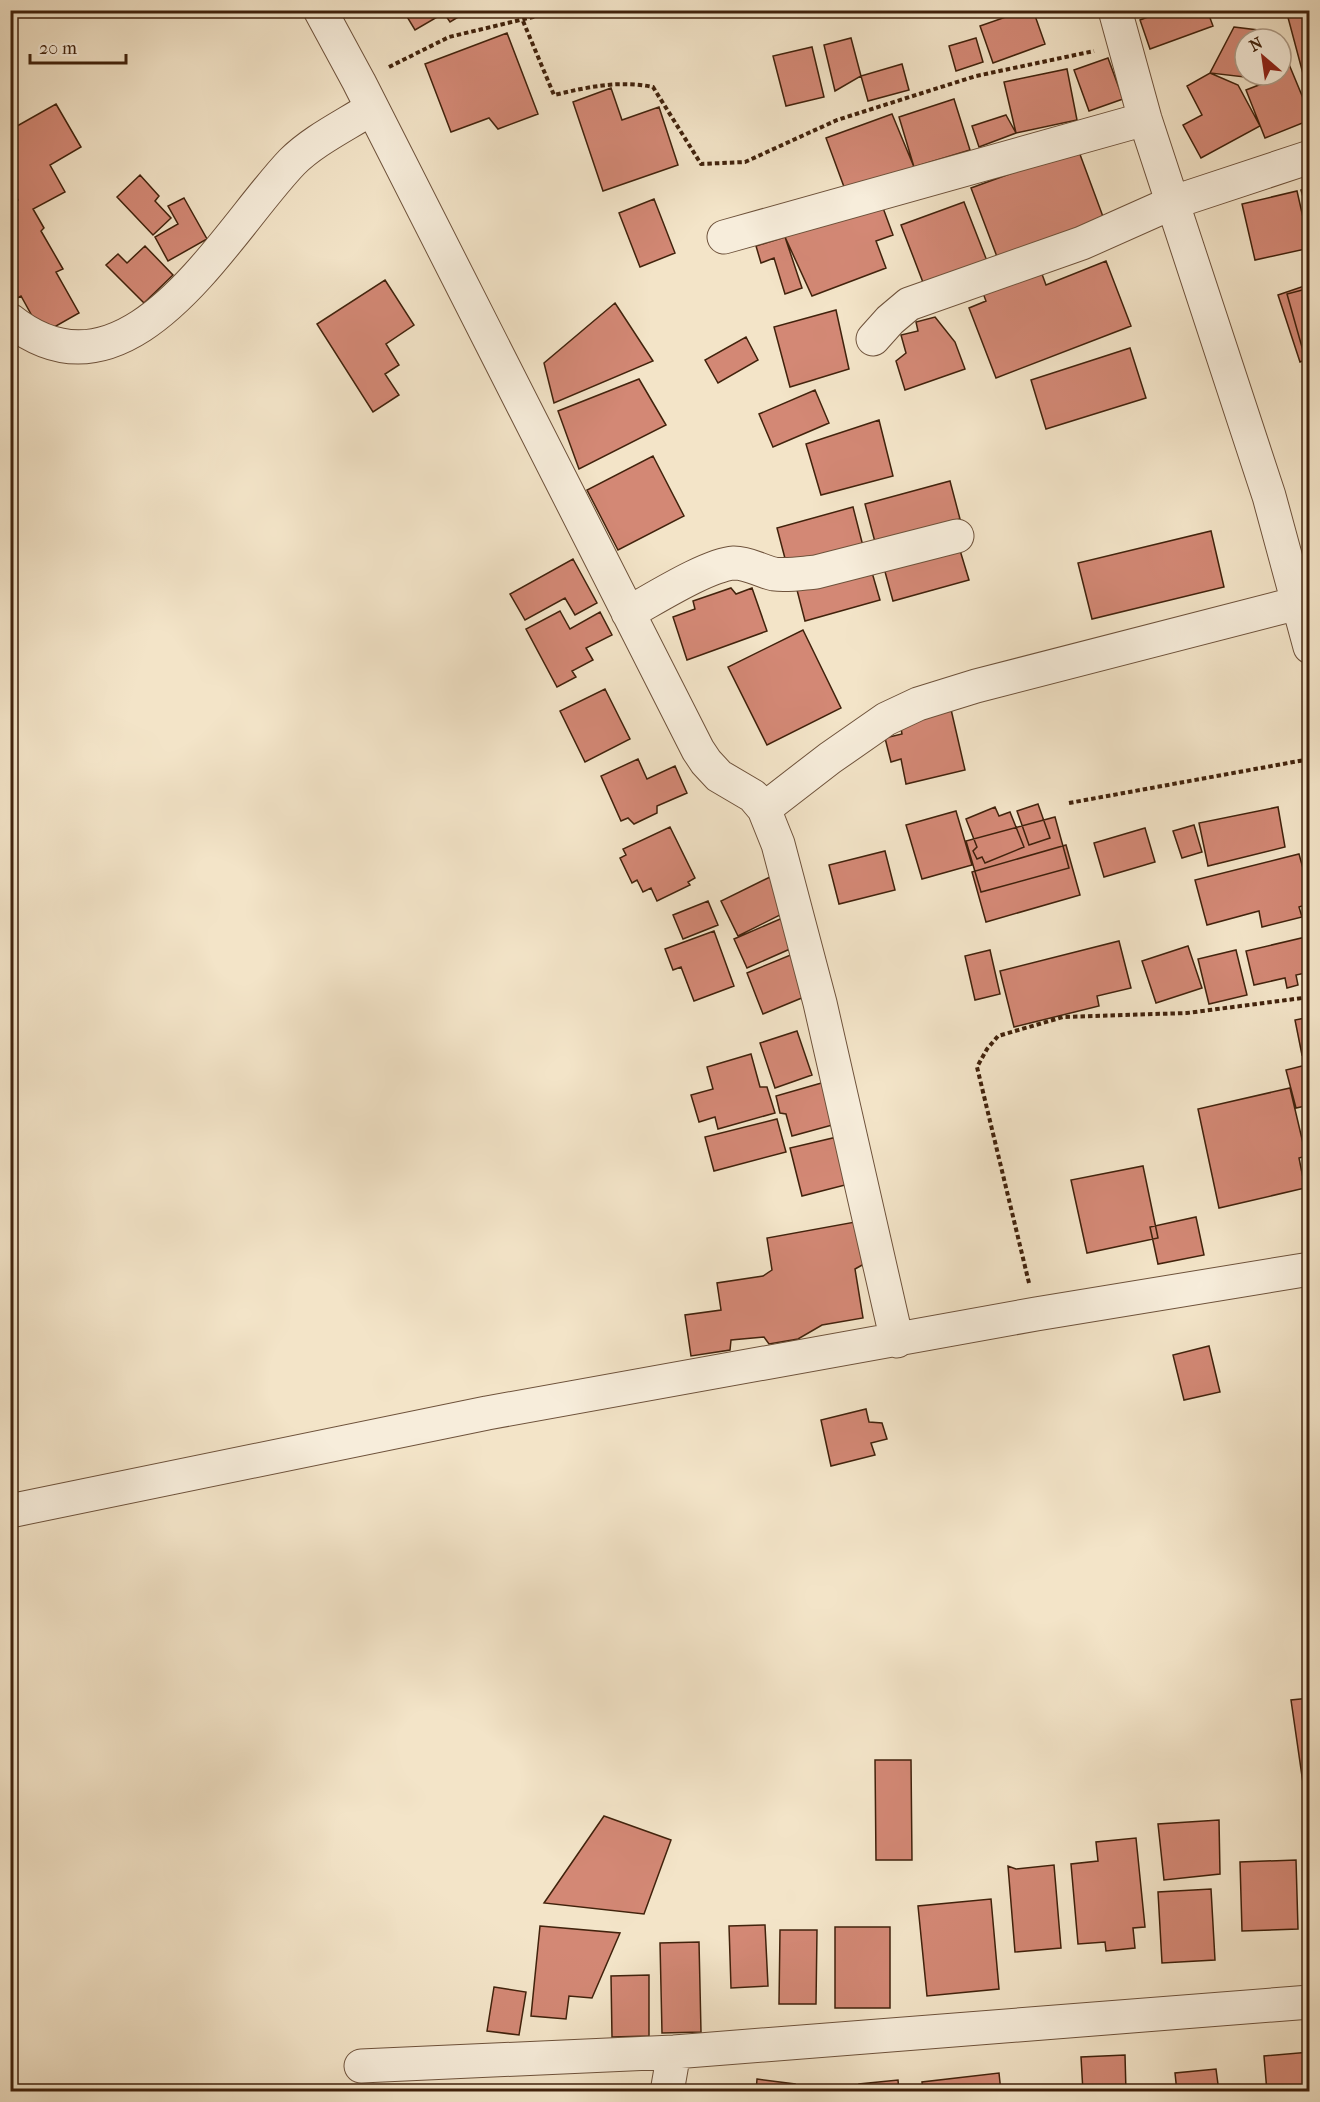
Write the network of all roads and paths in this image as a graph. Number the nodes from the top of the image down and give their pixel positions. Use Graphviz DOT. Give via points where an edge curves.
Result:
graph roads {
  1 [pos="320,10"];
  2 [pos="562,10"];
  3 [pos="1115,10"];
  4 [pos="523,21"];
  5 [pos="1126,45"];
  6 [pos="365,95"];
  7 [pos="1145,119"];
  8 [pos="1310,157"];
  9 [pos="1174,202"];
  10 [pos="724,237"];
  11 [pos="10,320"];
  12 [pos="873,339"];
  13 [pos="957,536"];
  14 [pos="1298,603"];
  15 [pos="628,613"];
  16 [pos="1310,647"];
  17 [pos="1310,759"];
  18 [pos="1069,803"];
  19 [pos="764,809"];
  20 [pos="1310,997"];
  21 [pos="1310,1269"];
  22 [pos="1036,1314"];
  23 [pos="897,1341"];
  24 [pos="10,1511"];
  25 [pos="1310,2002"];
  26 [pos="674,2052"];
  27 [pos="361,2066"];
  28 [pos="667,2091"];
  1 -- 6 [label="street"];
  2 -- 4 [label="path"];
  3 -- 5 [label="street"];
  4 -- 5 [label="path" via="554,95 594,85 633,83 653,87 701,164 745,162 837,120 976,76"];
  4 -- 6 [label="path" via="449,37"];
  5 -- 7 [label="street"];
  6 -- 11 [label="street" via="320,141 295,159 164,311 129,334 103,344 69,347 42,340"];
  6 -- 15 [label="street"];
  7 -- 9 [label="street"];
  7 -- 10 [label="street"];
  8 -- 9 [label="street"];
  9 -- 12 [label="street" via="1082,243 909,304"];
  9 -- 14 [label="street" via="1269,496"];
  13 -- 15 [label="street" via="816,572 775,574 731,563 710,569"];
  14 -- 16 [label="street"];
  14 -- 19 [label="street" via="918,704 830,758"];
  15 -- 19 [label="street" via="706,762 719,776 753,796"];
  17 -- 18 [label="path"];
  19 -- 23 [label="street" via="778,844 820,1003"];
  20 -- 22 [label="path" via="1187,1013 1063,1017 998,1036 977,1067"];
  21 -- 22 [label="street"];
  22 -- 23 [label="street"];
  23 -- 24 [label="street" via="487,1413"];
  25 -- 26 [label="street"];
  26 -- 27 [label="street"];
  26 -- 28 [label="street"];
}
